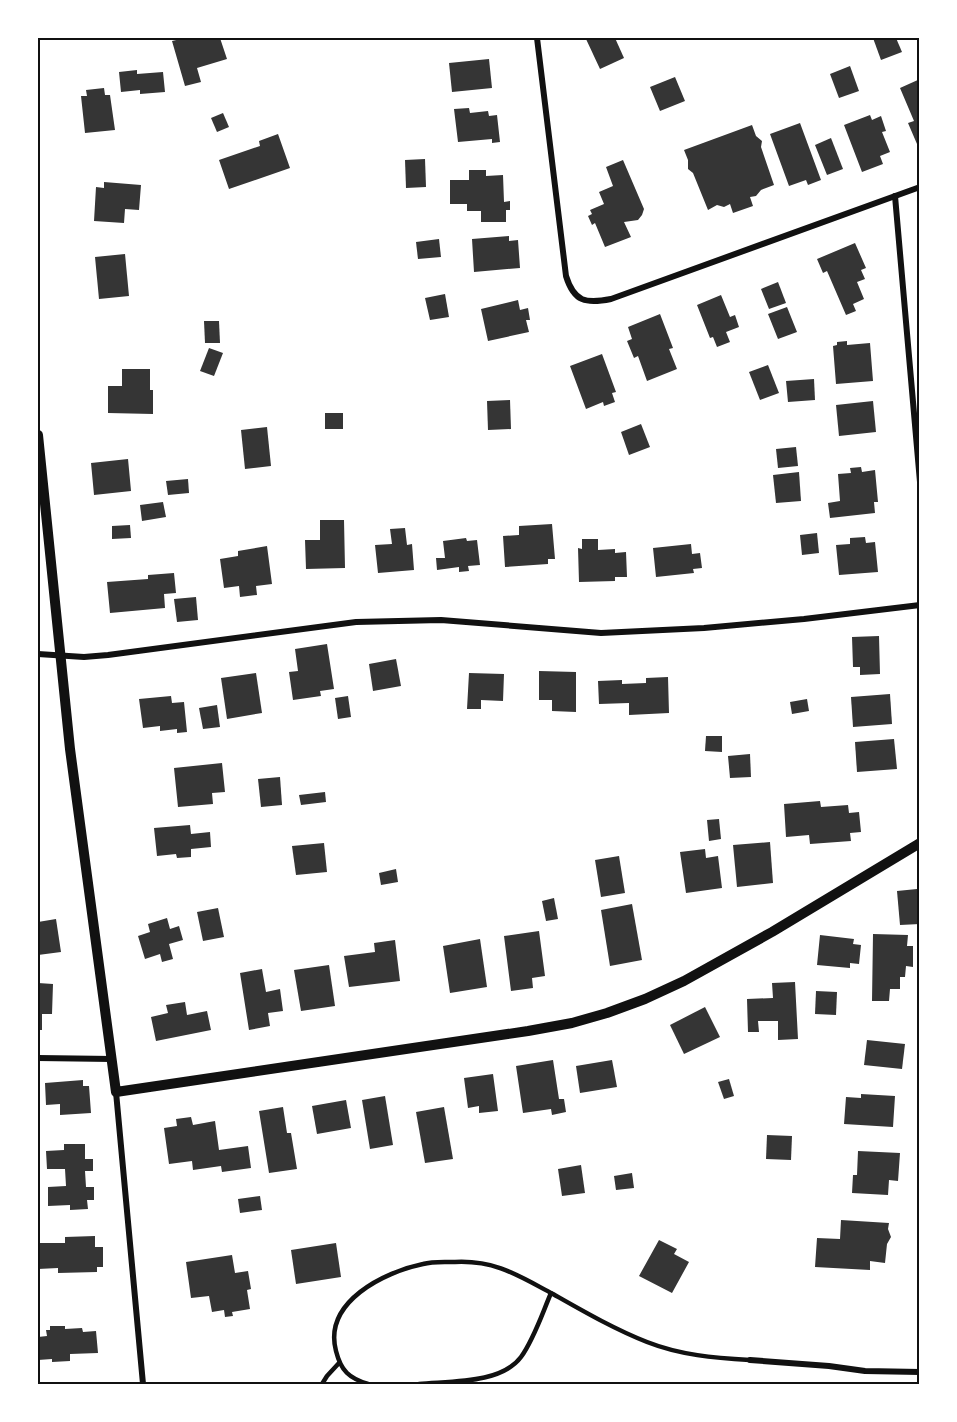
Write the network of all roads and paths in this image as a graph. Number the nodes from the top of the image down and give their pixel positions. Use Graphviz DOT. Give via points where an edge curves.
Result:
graph roads {
  1 [pos="537,38"];
  2 [pos="920,187"];
  3 [pos="895,196"];
  4 [pos="38,435"];
  5 [pos="919,471"];
  6 [pos="920,482"];
  7 [pos="920,605"];
  8 [pos="38,654"];
  9 [pos="59,656"];
  10 [pos="920,843"];
  11 [pos="38,1058"];
  12 [pos="112,1059"];
  13 [pos="116,1092"];
  14 [pos="551,1293"];
  15 [pos="750,1360"];
  16 [pos="339,1364"];
  17 [pos="920,1372"];
  18 [pos="143,1384"];
  19 [pos="322,1384"];
  20 [pos="368,1384"];
  21 [pos="419,1384"];
  1 -- 3 [label="street" via="567,276 570,289 580,298 593,303 611,299"];
  2 -- 3 [label="street"];
  3 -- 5 [label="street"];
  4 -- 9 [label="street"];
  5 -- 6 [label="street"];
  7 -- 9 [label="street" via="804,620 602,633 441,620 356,622 108,655"];
  8 -- 9 [label="street"];
  9 -- 12 [label="street"];
  10 -- 13 [label="street" via="717,963 607,1013 528,1031"];
  11 -- 12 [label="street"];
  12 -- 13 [label="street"];
  13 -- 18 [label="street"];
  14 -- 15 [label="lane" via="646,1342 707,1358"];
  14 -- 16 [label="lane" via="514,1272 484,1263 424,1263 400,1270 355,1295 342,1309 334,1344"];
  14 -- 21 [label="lane" via="521,1357 507,1370 493,1376"];
  15 -- 17 [label="street"];
  16 -- 19 [label="lane"];
  16 -- 20 [label="lane" via="351,1378"];
}
